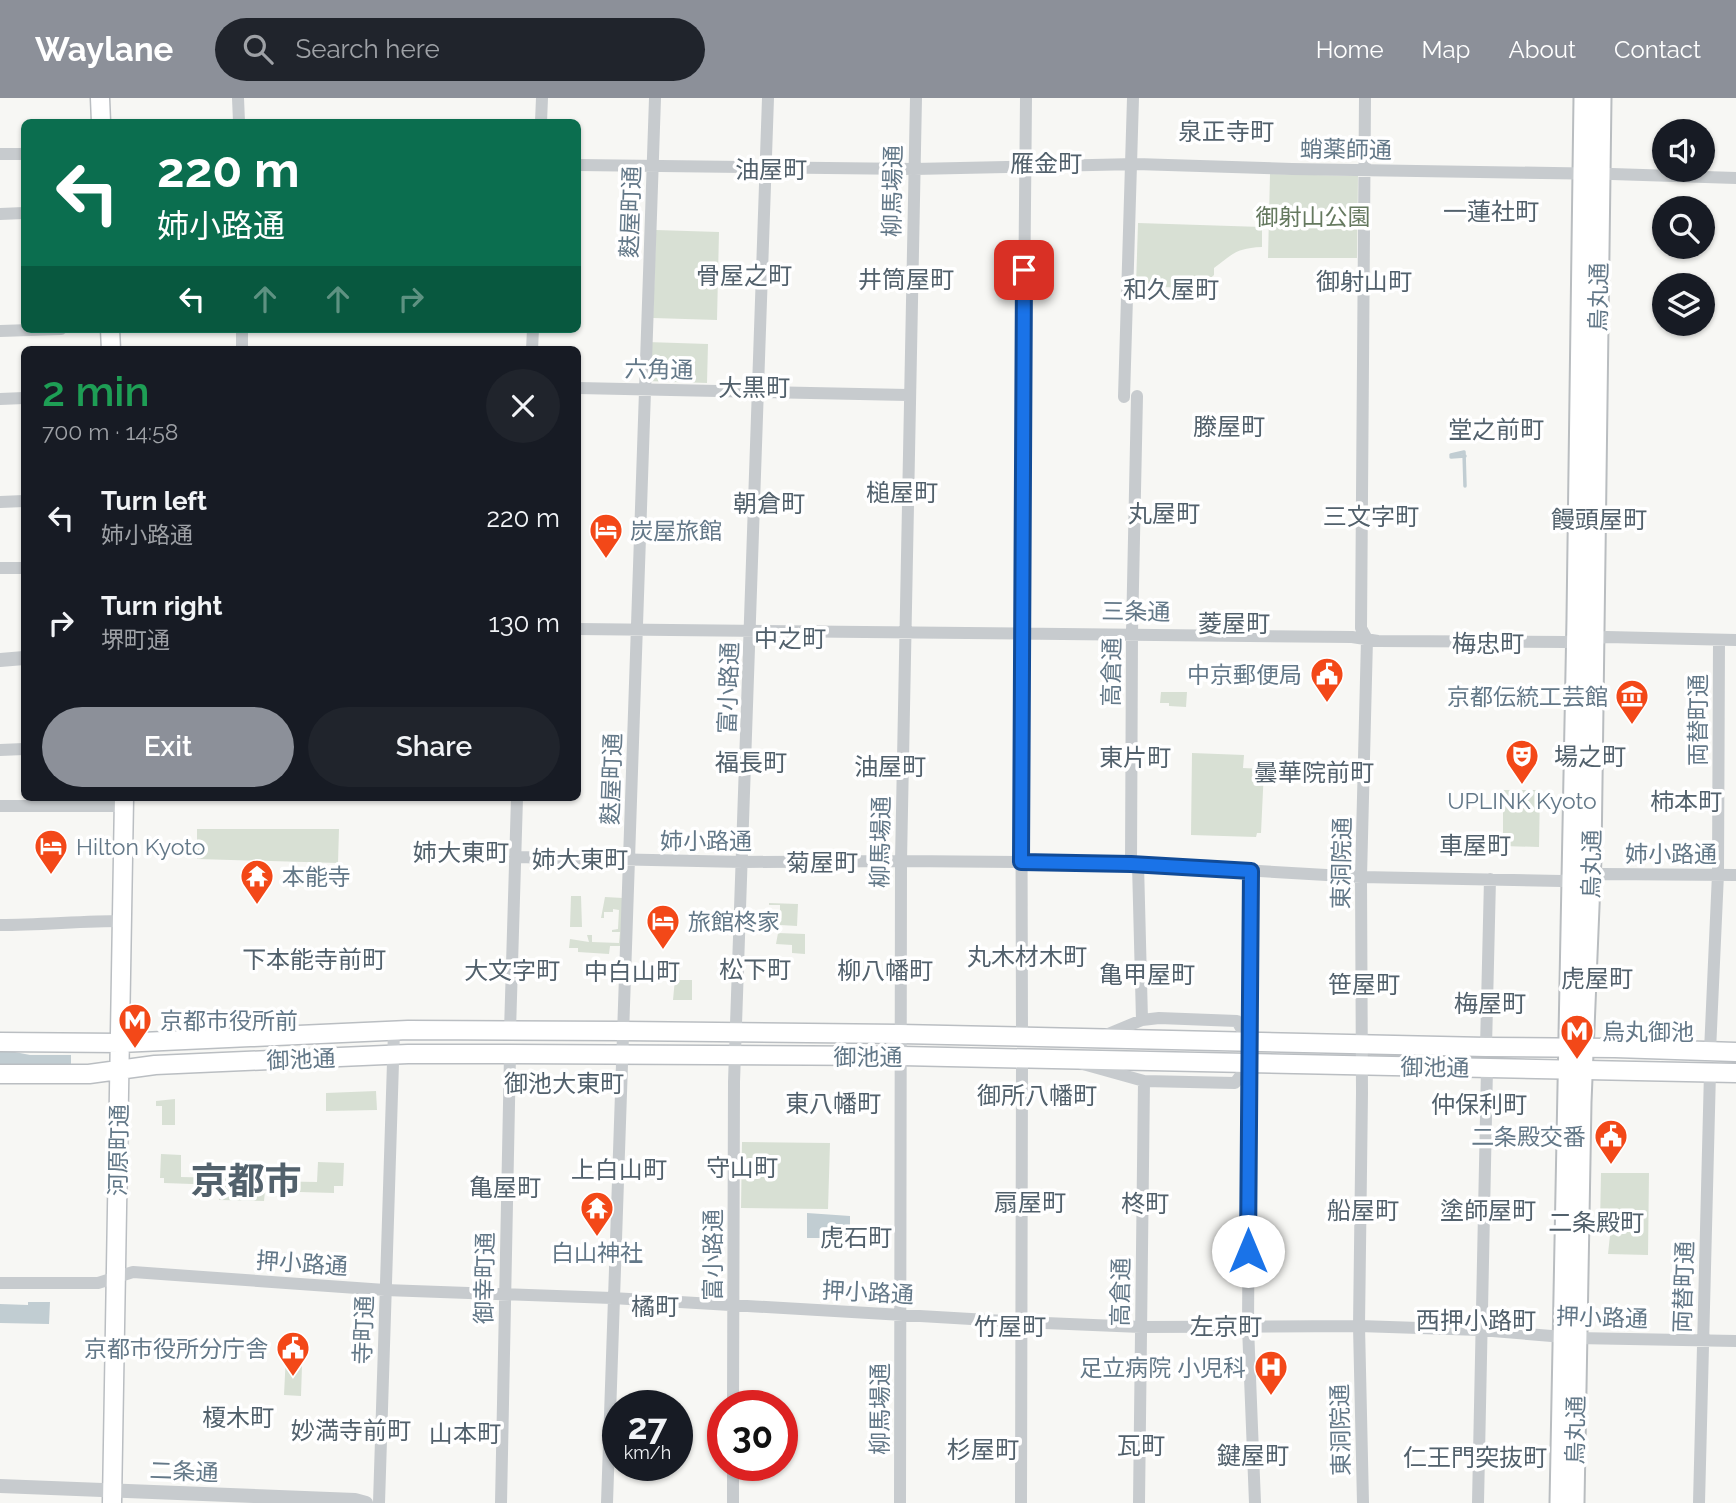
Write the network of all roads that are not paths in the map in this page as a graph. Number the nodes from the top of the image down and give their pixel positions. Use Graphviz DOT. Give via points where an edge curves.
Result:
graph roads {
  1 [pos="100,98"];
  2 [pos="239,98"];
  3 [pos="542,98"];
  4 [pos="655,98"];
  5 [pos="768,98"];
  6 [pos="916,98"];
  7 [pos="1026,98"];
  8 [pos="1133,98"];
  9 [pos="1365,98"];
  10 [pos="1584,98"];
  11 [pos="1601,98"];
  12 [pos="101,119"];
  13 [pos="239,119"];
  14 [pos="541,119"];
  15 [pos="21,153"];
  16 [pos="0,154"];
  17 [pos="581,165"];
  18 [pos="1131,165"];
  19 [pos="652,168"];
  20 [pos="1025,168"];
  21 [pos="766,169"];
  22 [pos="914,169"];
  23 [pos="1364,170"];
  24 [pos="1591,173"];
  25 [pos="1736,178"];
  26 [pos="21,213"];
  27 [pos="0,214"];
  28 [pos="21,330"];
  29 [pos="0,331"];
  30 [pos="581,388"];
  31 [pos="644,389"];
  32 [pos="759,392"];
  33 [pos="908,395"];
  34 [pos="21,398"];
  35 [pos="0,399"];
  36 [pos="21,501"];
  37 [pos="0,502"];
  38 [pos="0,568"];
  39 [pos="21,568"];
  40 [pos="581,629"];
  41 [pos="638,629"];
  42 [pos="751,632"];
  43 [pos="904,632"];
  44 [pos="1021,633"];
  45 [pos="1132,633"];
  46 [pos="1367,639"];
  47 [pos="1586,640"];
  48 [pos="1719,640"];
  49 [pos="1736,640"];
  50 [pos="21,658"];
  51 [pos="0,660"];
  52 [pos="21,749"];
  53 [pos="0,750"];
  54 [pos="517,801"];
  55 [pos="124,802"];
  56 [pos="0,806"];
  57 [pos="515,857"];
  58 [pos="629,860"];
  59 [pos="901,861"];
  60 [pos="743,862"];
  61 [pos="1021,862"];
  62 [pos="1135,864"];
  63 [pos="1251,871"];
  64 [pos="1718,874"];
  65 [pos="1736,875"];
  66 [pos="1361,877"];
  67 [pos="1581,877"];
  68 [pos="1490,880"];
  69 [pos="122,921"];
  70 [pos="0,925"];
  71 [pos="1142,1020"];
  72 [pos="394,1031"];
  73 [pos="510,1031"];
  74 [pos="622,1031"];
  75 [pos="736,1032"];
  76 [pos="900,1034"];
  77 [pos="1022,1038"];
  78 [pos="1094,1039"];
  79 [pos="0,1042"];
  80 [pos="120,1043"];
  81 [pos="1250,1043"];
  82 [pos="1362,1045"];
  83 [pos="1486,1047"];
  84 [pos="1576,1048"];
  85 [pos="1710,1051"];
  86 [pos="1736,1052"];
  87 [pos="510,1054"];
  88 [pos="622,1054"];
  89 [pos="394,1055"];
  90 [pos="735,1055"];
  91 [pos="901,1056"];
  92 [pos="1021,1058"];
  93 [pos="1070,1059"];
  94 [pos="1250,1064"];
  95 [pos="1362,1066"];
  96 [pos="1487,1068"];
  97 [pos="1576,1069"];
  98 [pos="119,1070"];
  99 [pos="1710,1072"];
  100 [pos="1736,1073"];
  101 [pos="0,1074"];
  102 [pos="1144,1081"];
  103 [pos="116,1278"];
  104 [pos="0,1283"];
  105 [pos="385,1290"];
  106 [pos="504,1293"];
  107 [pos="612,1298"];
  108 [pos="733,1306"];
  109 [pos="900,1314"];
  110 [pos="1021,1322"];
  111 [pos="1359,1326"];
  112 [pos="1141,1327"];
  113 [pos="1248,1327"];
  114 [pos="1480,1330"];
  115 [pos="1569,1338"];
  116 [pos="1702,1341"];
  117 [pos="1736,1341"];
  118 [pos="733,1390"];
  119 [pos="733,1481"];
  120 [pos="0,1486"];
  121 [pos="112,1497"];
  122 [pos="193,1499"];
  123 [pos="273,1500"];
  124 [pos="366,1503"];
  125 [pos="379,1503"];
  126 [pos="501,1503"];
  127 [pos="607,1503"];
  128 [pos="733,1503"];
  129 [pos="900,1503"];
  130 [pos="1021,1503"];
  131 [pos="1139,1503"];
  132 [pos="1255,1503"];
  133 [pos="1363,1503"];
  134 [pos="1478,1503"];
  135 [pos="1560,1503"];
  136 [pos="1574,1503"];
  137 [pos="1699,1503"];
  1 -- 12 [label="main road"];
  2 -- 13 [label="street"];
  3 -- 14 [label="street"];
  4 -- 19 [label="street, 麩屋町通"];
  5 -- 21 [label="street, 富小路通"];
  6 -- 22 [label="street, 柳馬場通"];
  7 -- 20 [label="street"];
  8 -- 18 [label="street, 高倉通"];
  9 -- 23 [label="street, 東洞院通"];
  10 -- 24 [label="highway, 烏丸通"];
  11 -- 24 [label="highway, 烏丸通"];
  15 -- 16 [label="street"];
  17 -- 19 [label="street, 蛸薬師通"];
  18 -- 20 [label="street, 蛸薬師通"];
  18 -- 23 [label="street, 蛸薬師通"];
  18 -- 45 [label="street, 高倉通"];
  19 -- 21 [label="street, 蛸薬師通"];
  19 -- 31 [label="street, 麩屋町通"];
  20 -- 22 [label="street, 蛸薬師通"];
  20 -- 44 [label="street"];
  21 -- 22 [label="street, 蛸薬師通"];
  21 -- 32 [label="street, 富小路通"];
  22 -- 33 [label="street, 柳馬場通"];
  23 -- 24 [label="street, 蛸薬師通"];
  23 -- 46 [label="street, 東洞院通" via="1361,628"];
  24 -- 25 [label="street, 蛸薬師通"];
  24 -- 47 [label="highway, 烏丸通"];
  26 -- 27 [label="street"];
  28 -- 29 [label="street"];
  30 -- 31 [label="street, 六角通"];
  31 -- 32 [label="street, 六角通"];
  31 -- 41 [label="street, 麩屋町通"];
  32 -- 33 [label="street, 六角通"];
  32 -- 42 [label="street, 富小路通"];
  33 -- 43 [label="street, 柳馬場通"];
  34 -- 35 [label="street"];
  36 -- 37 [label="street"];
  38 -- 39 [label="street"];
  40 -- 41 [label="street, 三条通"];
  41 -- 42 [label="street, 三条通"];
  41 -- 58 [label="street, 麩屋町通"];
  42 -- 43 [label="street, 三条通"];
  42 -- 60 [label="street, 富小路通"];
  43 -- 44 [label="street, 三条通"];
  43 -- 59 [label="street, 柳馬場通"];
  44 -- 45 [label="street, 三条通"];
  44 -- 61 [label="street"];
  45 -- 46 [label="street, 三条通"];
  45 -- 62 [label="street, 高倉通"];
  46 -- 47 [label="street, 三条通"];
  46 -- 66 [label="street, 東洞院通"];
  47 -- 48 [label="street, 三条通"];
  47 -- 67 [label="highway, 烏丸通"];
  48 -- 49 [label="street, 三条通"];
  48 -- 64 [label="street, 両替町通"];
  50 -- 51 [label="street"];
  52 -- 53 [label="street"];
  54 -- 57 [label="street"];
  55 -- 56 [label="street"];
  55 -- 69 [label="main road, 河原町通"];
  57 -- 58 [label="street, 姉小路通"];
  57 -- 73 [label="street"];
  58 -- 60 [label="street, 姉小路通"];
  58 -- 74 [label="street, 麩屋町通"];
  59 -- 60 [label="street, 姉小路通"];
  59 -- 61 [label="street, 姉小路通"];
  59 -- 76 [label="street, 柳馬場通"];
  60 -- 75 [label="street, 富小路通"];
  61 -- 62 [label="street, 姉小路通"];
  61 -- 77 [label="street"];
  62 -- 63 [label="street, 姉小路通"];
  62 -- 71 [label="street, 高倉通"];
  63 -- 66 [label="street, 姉小路通"];
  63 -- 81 [label="street"];
  64 -- 65 [label="street, 姉小路通"];
  64 -- 67 [label="street, 姉小路通"];
  64 -- 85 [label="street, 両替町通"];
  66 -- 68 [label="street, 姉小路通"];
  66 -- 82 [label="street, 東洞院通"];
  67 -- 68 [label="street, 姉小路通"];
  67 -- 84 [label="highway, 烏丸通"];
  68 -- 83 [label="street"];
  69 -- 70 [label="street"];
  69 -- 80 [label="main road, 河原町通"];
  71 -- 78 [label="street"];
  71 -- 81 [label="street" via="1237,1021"];
  72 -- 73 [label="main road, 御池通"];
  72 -- 80 [label="main road, 御池通"];
  72 -- 89 [label="street, 寺町通"];
  73 -- 74 [label="main road, 御池通"];
  74 -- 75 [label="main road, 御池通"];
  74 -- 88 [label="street, 麩屋町通"];
  75 -- 76 [label="main road, 御池通"];
  75 -- 90 [label="street, 富小路通"];
  76 -- 77 [label="main road, 御池通"];
  76 -- 91 [label="street, 柳馬場通"];
  77 -- 78 [label="main road, 御池通"];
  78 -- 81 [label="main road, 御池通"];
  79 -- 80 [label="main road, 御池通"];
  80 -- 98 [label="main road, 河原町通"];
  81 -- 82 [label="main road, 御池通"];
  81 -- 94 [label="street"];
  82 -- 83 [label="main road, 御池通"];
  82 -- 95 [label="street, 東洞院通"];
  83 -- 84 [label="main road, 御池通"];
  84 -- 85 [label="main road, 御池通"];
  84 -- 97 [label="highway, 烏丸通"];
  85 -- 86 [label="main road, 御池通"];
  87 -- 88 [label="main road, 御池通"];
  87 -- 89 [label="main road, 御池通"];
  87 -- 106 [label="street, 御幸町通"];
  88 -- 90 [label="main road, 御池通"];
  88 -- 107 [label="street, 麩屋町通"];
  89 -- 98 [label="main road, 御池通"];
  89 -- 105 [label="street, 寺町通"];
  90 -- 91 [label="main road, 御池通"];
  90 -- 108 [label="street, 富小路通"];
  91 -- 92 [label="main road, 御池通"];
  91 -- 109 [label="street, 柳馬場通"];
  92 -- 93 [label="main road, 御池通"];
  92 -- 110 [label="street"];
  93 -- 94 [label="main road, 御池通"];
  93 -- 102 [label="street"];
  94 -- 95 [label="main road, 御池通"];
  94 -- 102 [label="street" via="1236,1083"];
  94 -- 113 [label="street"];
  95 -- 96 [label="main road, 御池通"];
  95 -- 111 [label="street, 東洞院通"];
  96 -- 97 [label="main road, 御池通"];
  96 -- 114 [label="street"];
  97 -- 99 [label="main road, 御池通"];
  97 -- 115 [label="highway, 烏丸通"];
  98 -- 101 [label="main road, 御池通"];
  98 -- 103 [label="main road, 河原町通"];
  99 -- 100 [label="main road, 御池通"];
  99 -- 116 [label="street, 両替町通"];
  102 -- 112 [label="street, 高倉通"];
  103 -- 104 [label="street, 押小路通" via="98,1283"];
  103 -- 105 [label="street, 押小路通" via="133,1272"];
  103 -- 121 [label="main road, 河原町通"];
  105 -- 106 [label="street, 押小路通"];
  105 -- 125 [label="street, 寺町通"];
  106 -- 107 [label="street, 押小路通"];
  106 -- 126 [label="street, 御幸町通"];
  107 -- 108 [label="street, 押小路通"];
  107 -- 127 [label="street, 麩屋町通"];
  108 -- 109 [label="street, 押小路通"];
  108 -- 118 [label="street, 富小路通"];
  109 -- 110 [label="street, 押小路通"];
  109 -- 129 [label="street, 柳馬場通"];
  110 -- 112 [label="street, 押小路通"];
  110 -- 130 [label="street"];
  111 -- 113 [label="street, 押小路通"];
  111 -- 114 [label="street, 押小路通"];
  111 -- 133 [label="street, 東洞院通"];
  112 -- 113 [label="street, 押小路通"];
  112 -- 131 [label="street, 高倉通"];
  113 -- 132 [label="street"];
  114 -- 115 [label="street, 押小路通"];
  114 -- 134 [label="street"];
  115 -- 116 [label="street, 押小路通"];
  115 -- 135 [label="highway, 烏丸通"];
  115 -- 136 [label="highway, 烏丸通"];
  116 -- 117 [label="street, 押小路通"];
  116 -- 137 [label="street, 両替町通"];
  119 -- 128 [label="street"];
  120 -- 121 [label="street, 二条通"];
  121 -- 122 [label="street, 二条通"];
  122 -- 123 [label="street, 二条通"];
  123 -- 124 [label="street, 二条通"];
}
